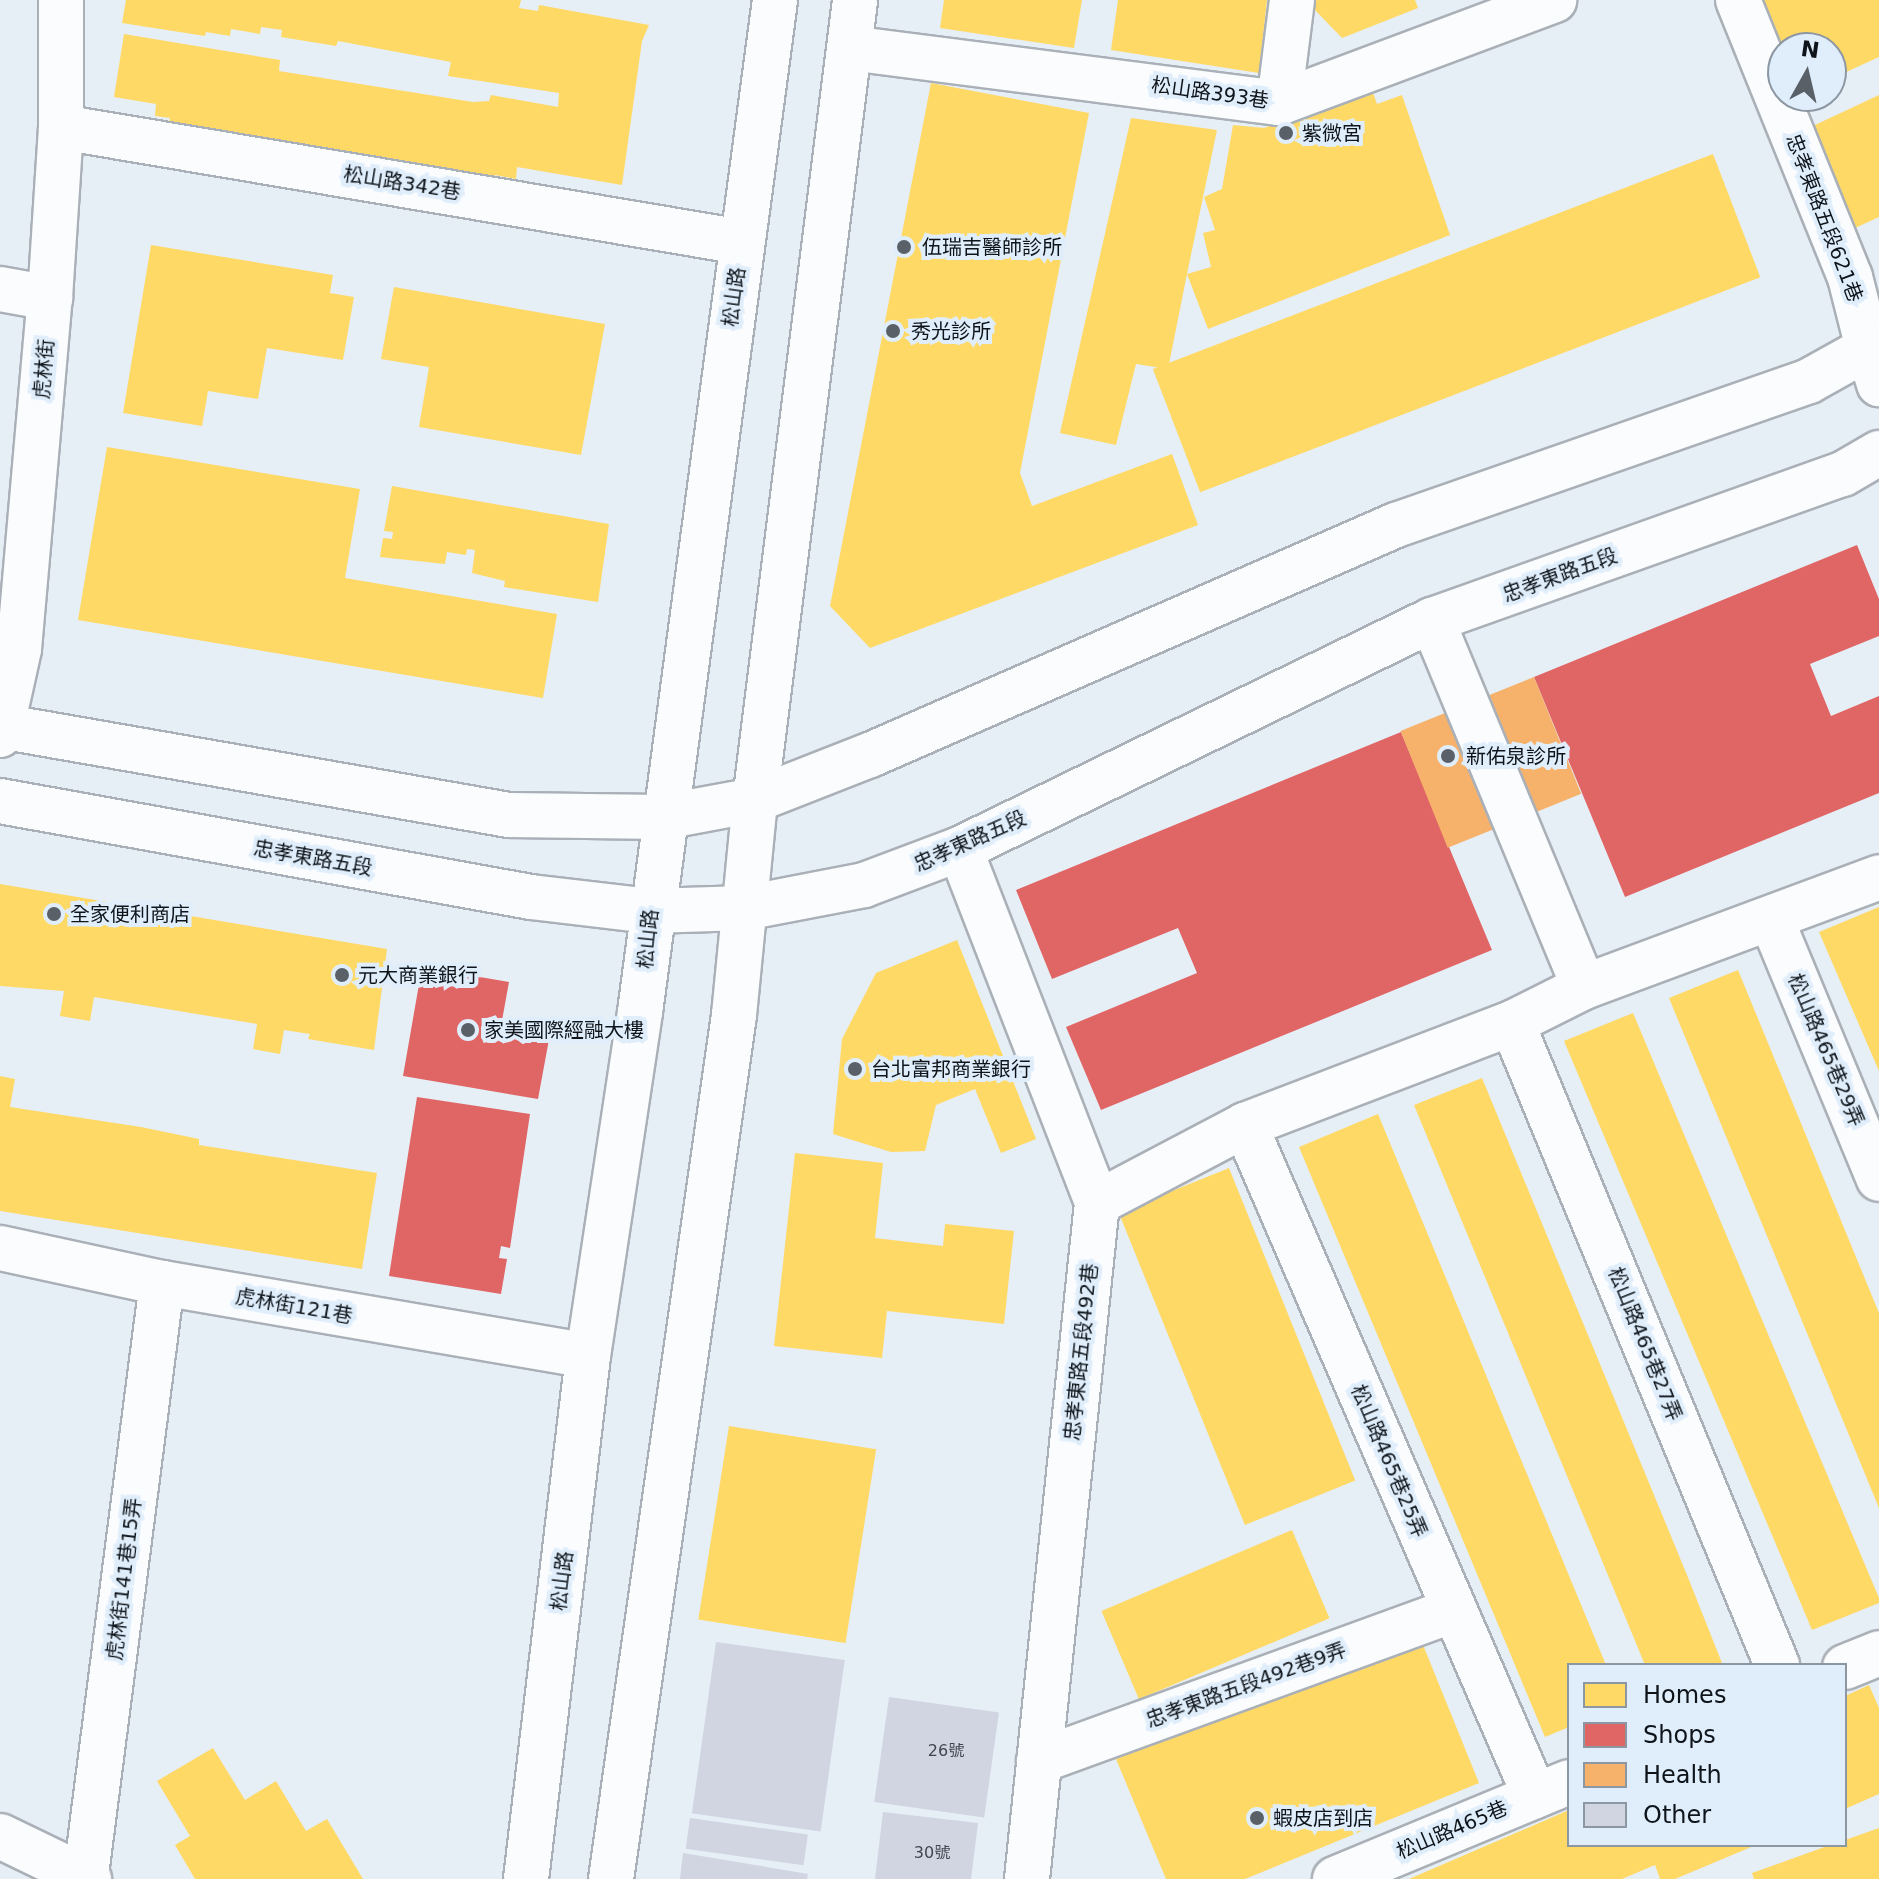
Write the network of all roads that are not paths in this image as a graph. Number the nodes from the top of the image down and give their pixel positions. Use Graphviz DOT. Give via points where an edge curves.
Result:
graph roads {
  1 [pos="61,0"];
  2 [pos="775,0"];
  3 [pos="855,0"];
  4 [pos="1292,0"];
  5 [pos="1554,0"];
  6 [pos="1738,0"];
  7 [pos="850,48"];
  8 [pos="1279,103"];
  9 [pos="61,127"];
  10 [pos="742,242"];
  11 [pos="0,289"];
  12 [pos="50,298"];
  13 [pos="1875,358"];
  14 [pos="1879,453"];
  15 [pos="1432,620"];
  16 [pos="1,729"];
  17 [pos="755,800"];
  18 [pos="0,801"];
  19 [pos="663,817"];
  20 [pos="960,849"];
  21 [pos="1879,877"];
  22 [pos="745,908"];
  23 [pos="651,911"];
  24 [pos="1772,921"];
  25 [pos="1584,987"];
  26 [pos="1512,1023"];
  27 [pos="1245,1125"];
  28 [pos="1879,1179"];
  29 [pos="1097,1203"];
  30 [pos="0,1248"];
  31 [pos="162,1283"];
  32 [pos="588,1356"];
  33 [pos="1453,1610"];
  34 [pos="1879,1653"];
  35 [pos="1776,1663"];
  36 [pos="1847,1666"];
  37 [pos="1039,1761"];
  38 [pos="1552,1789"];
  39 [pos="0,1836"];
  40 [pos="87,1877"];
  41 [pos="1345,1877"];
  42 [pos="526,1879"];
  43 [pos="611,1879"];
  44 [pos="1027,1879"];
  1 -- 9 [label="main road, 虎林街"];
  2 -- 10 [label="main road, 松山路"];
  3 -- 7 [label="main road"];
  4 -- 8 [label="main road"];
  5 -- 8 [label="main road, 松山路393巷"];
  6 -- 13 [label="main road, 忠孝東路五段621巷" via="1850,277"];
  7 -- 8 [label="main road, 松山路393巷"];
  7 -- 17 [label="main road"];
  9 -- 10 [label="main road, 松山路342巷"];
  9 -- 12 [label="main road, 虎林街"];
  10 -- 19 [label="main road, 松山路"];
  11 -- 12 [label="main road"];
  12 -- 16 [label="main road, 虎林街" via="19,649"];
  13 -- 17 [label="main road" via="1396,525"];
  14 -- 15 [label="main road, 忠孝東路五段" via="1843,474"];
  15 -- 20 [label="main road, 忠孝東路五段"];
  15 -- 25 [label="main road"];
  16 -- 19 [label="main road" via="509,815"];
  17 -- 19 [label="main road"];
  17 -- 22 [label="main road"];
  18 -- 23 [label="main road, 忠孝東路五段" via="531,897"];
  19 -- 23 [label="main road, 松山路"];
  20 -- 22 [label="main road, 忠孝東路五段" via="864,885"];
  20 -- 29 [label="main road, 忠孝東路五段492巷"];
  21 -- 24 [label="main road"];
  22 -- 23 [label="main road, 忠孝東路五段"];
  22 -- 43 [label="main road"];
  23 -- 32 [label="main road, 松山路"];
  24 -- 25 [label="main road"];
  24 -- 28 [label="main road, 松山路465巷29弄"];
  25 -- 26 [label="main road"];
  26 -- 27 [label="main road"];
  26 -- 35 [label="main road, 松山路465巷27弄"];
  27 -- 29 [label="main road"];
  27 -- 33 [label="main road, 松山路465巷25弄"];
  29 -- 37 [label="main road, 忠孝東路五段492巷"];
  30 -- 31 [label="main road, 虎林街121巷"];
  31 -- 32 [label="main road, 虎林街121巷"];
  31 -- 40 [label="main road, 虎林街141巷15弄"];
  32 -- 42 [label="main road, 松山路"];
  33 -- 37 [label="main road, 忠孝東路五段492巷9弄"];
  33 -- 38 [label="main road, 松山路465巷25弄"];
  34 -- 36 [label="main road"];
  37 -- 44 [label="main road, 忠孝東路五段492巷"];
  38 -- 41 [label="main road, 松山路465巷"];
  39 -- 40 [label="main road"];
}
